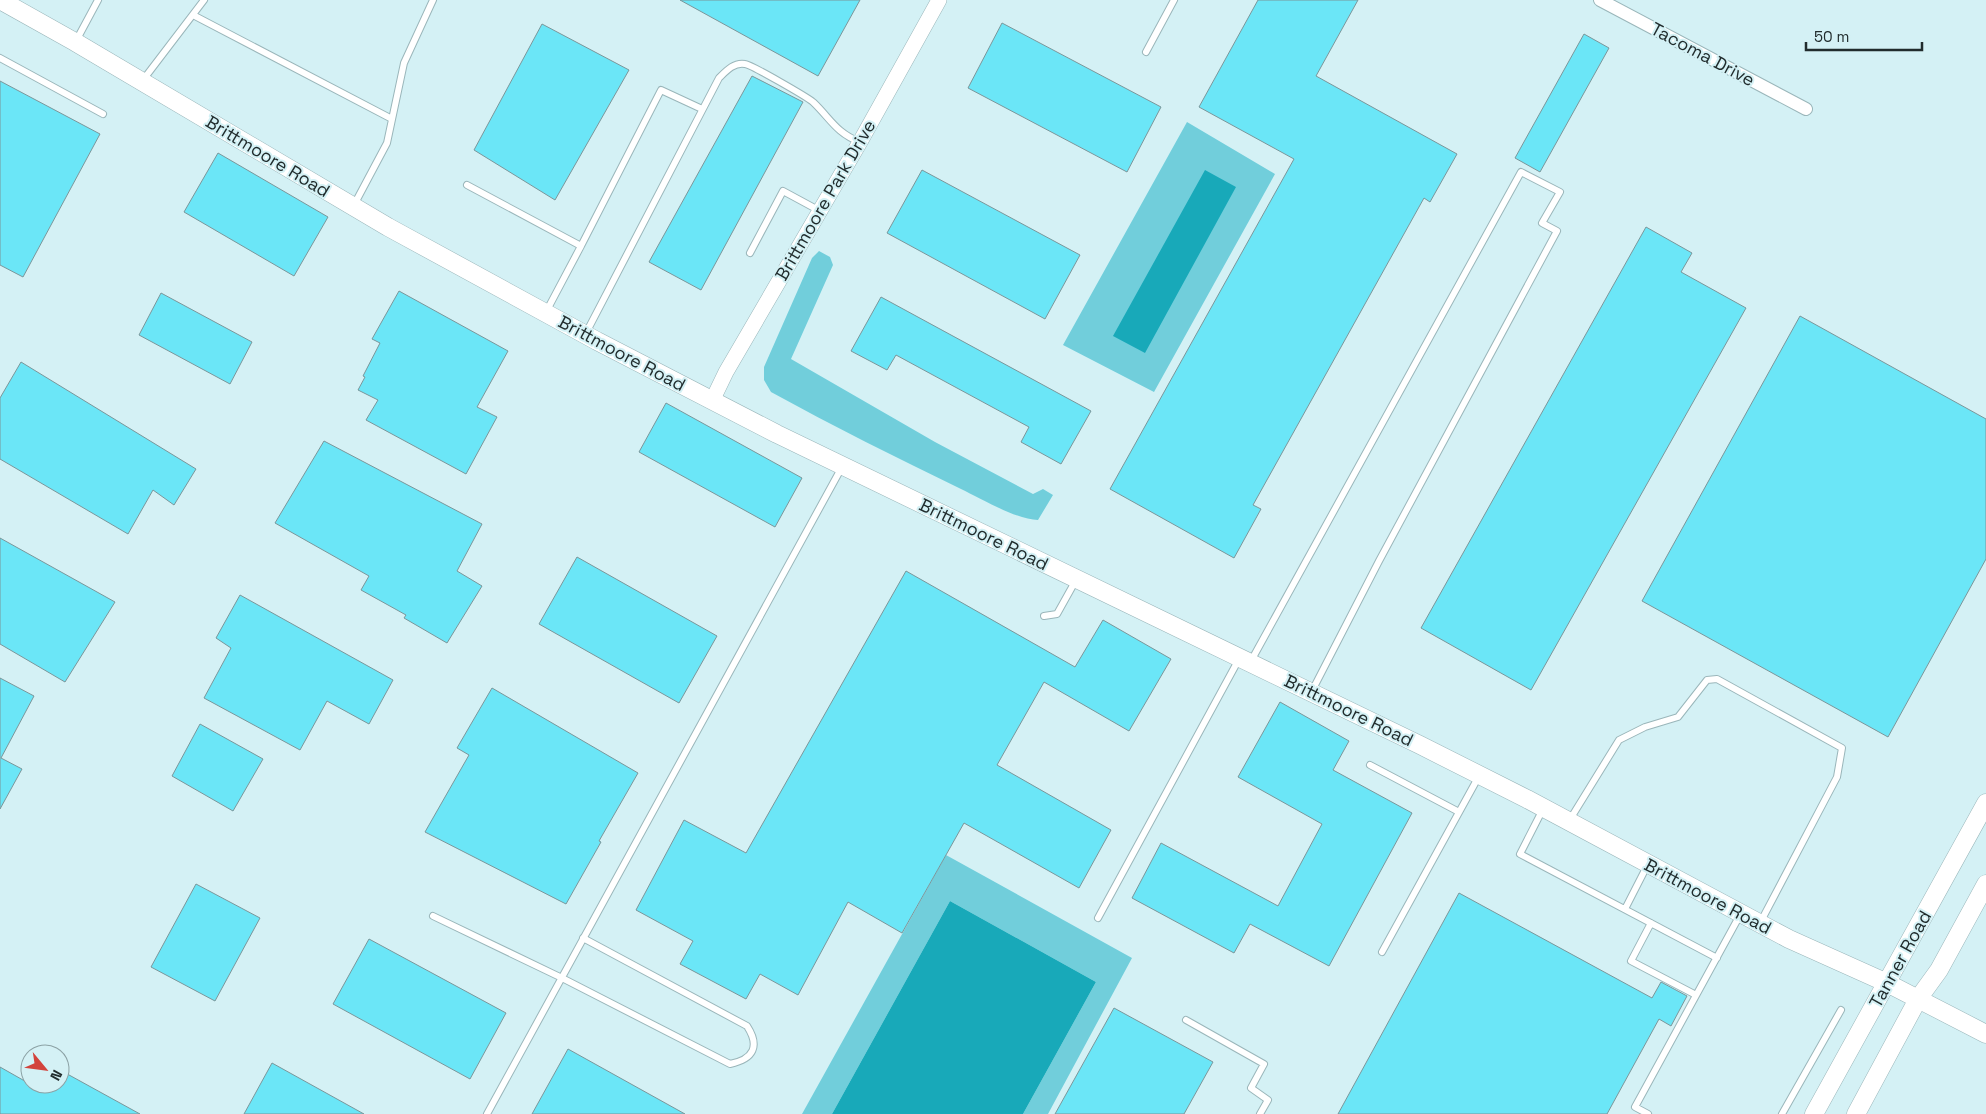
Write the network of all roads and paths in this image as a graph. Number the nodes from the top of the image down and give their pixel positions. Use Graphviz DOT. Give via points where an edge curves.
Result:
graph roads {
  1 [pos="0,0"];
  2 [pos="98,0"];
  3 [pos="204,0"];
  4 [pos="433,0"];
  5 [pos="939,0"];
  6 [pos="1174,0"];
  7 [pos="1600,0"];
  8 [pos="193,15"];
  9 [pos="76,42"];
  10 [pos="1146,52"];
  11 [pos="0,58"];
  12 [pos="142,81"];
  13 [pos="702,109"];
  14 [pos="1806,109"];
  15 [pos="103,114"];
  16 [pos="392,119"];
  17 [pos="860,142"];
  18 [pos="467,184"];
  19 [pos="353,206"];
  20 [pos="820,210"];
  21 [pos="581,246"];
  22 [pos="750,252"];
  23 [pos="545,313"];
  24 [pos="585,335"];
  25 [pos="712,401"];
  26 [pos="843,466"];
  27 [pos="1077,579"];
  28 [pos="1044,616"];
  29 [pos="1245,660"];
  30 [pos="1311,692"];
  31 [pos="1370,764"];
  32 [pos="1480,775"];
  33 [pos="1986,803"];
  34 [pos="1544,808"];
  35 [pos="1460,812"];
  36 [pos="1569,822"];
  37 [pos="1648,864"];
  38 [pos="1986,884"];
  39 [pos="1624,909"];
  40 [pos="1741,914"];
  41 [pos="433,916"];
  42 [pos="1098,918"];
  43 [pos="1651,923"];
  44 [pos="1760,924"];
  45 [pos="583,938"];
  46 [pos="1382,952"];
  47 [pos="1717,958"];
  48 [pos="562,978"];
  49 [pos="1887,983"];
  50 [pos="1696,995"];
  51 [pos="1918,999"];
  52 [pos="1840,1010"];
  53 [pos="1186,1020"];
  54 [pos="1986,1034"];
  55 [pos="487,1114"];
  56 [pos="1260,1114"];
  57 [pos="1648,1114"];
  58 [pos="1782,1114"];
  59 [pos="1814,1114"];
  60 [pos="1856,1114"];
  1 -- 9 [label="main road, Brittmoore Road"];
  2 -- 9 [label="lane"];
  3 -- 8 [label="lane"];
  4 -- 16 [label="lane" via="404,63"];
  5 -- 17 [label="street, Brittmoore Park Drive"];
  6 -- 10 [label="lane"];
  7 -- 14 [label="street, Tacoma Drive"];
  8 -- 12 [label="lane"];
  8 -- 16 [label="lane"];
  9 -- 12 [label="main road, Brittmoore Road"];
  11 -- 15 [label="lane"];
  12 -- 19 [label="main road, Brittmoore Road"];
  13 -- 17 [label="lane" via="719,78 732,66 746,64 812,102 847,138"];
  13 -- 21 [label="lane" via="661,90"];
  13 -- 24 [label="lane"];
  16 -- 19 [label="lane" via="387,142"];
  17 -- 20 [label="street, Brittmoore Park Drive"];
  18 -- 21 [label="lane"];
  19 -- 23 [label="main road, Brittmoore Road"];
  20 -- 22 [label="lane" via="783,191"];
  20 -- 25 [label="street, Brittmoore Park Drive"];
  21 -- 23 [label="lane"];
  23 -- 24 [label="main road, Brittmoore Road"];
  24 -- 25 [label="main road, Brittmoore Road"];
  25 -- 26 [label="main road, Brittmoore Road"];
  26 -- 27 [label="main road, Brittmoore Road"];
  26 -- 45 [label="lane"];
  27 -- 28 [label="lane" via="1057,614"];
  27 -- 29 [label="main road, Brittmoore Road"];
  29 -- 30 [label="main road, Brittmoore Road"];
  29 -- 30 [label="lane" via="1521,172 1560,192 1542,223 1557,231"];
  29 -- 42 [label="lane"];
  30 -- 32 [label="main road, Brittmoore Road"];
  31 -- 35 [label="lane"];
  32 -- 34 [label="main road, Brittmoore Road"];
  32 -- 35 [label="lane"];
  33 -- 49 [label="main road, Tanner Road"];
  34 -- 36 [label="main road, Brittmoore Road"];
  34 -- 39 [label="lane" via="1520,854"];
  35 -- 46 [label="lane"];
  36 -- 37 [label="main road, Brittmoore Road"];
  36 -- 44 [label="lane" via="1619,740 1645,727 1678,717 1708,680 1717,679 1842,748 1837,778"];
  37 -- 39 [label="lane"];
  37 -- 40 [label="main road, Brittmoore Road"];
  38 -- 51 [label="main road, Tanner Road" via="1939,970"];
  39 -- 43 [label="lane"];
  40 -- 44 [label="main road, Brittmoore Road"];
  40 -- 47 [label="lane"];
  41 -- 48 [label="lane"];
  43 -- 47 [label="lane"];
  43 -- 50 [label="lane" via="1631,961"];
  44 -- 49 [label="main road, Brittmoore Road"];
  45 -- 48 [label="lane"];
  45 -- 48 [label="lane" via="747,1026 755,1041 752,1051 746,1058 730,1064"];
  47 -- 50 [label="lane"];
  48 -- 55 [label="lane"];
  49 -- 51 [label="main road, Brittmoore Road"];
  49 -- 59 [label="main road, Tanner Road"];
  50 -- 57 [label="lane" via="1635,1107"];
  51 -- 54 [label="main road, Brittmoore Road"];
  51 -- 60 [label="main road, Tanner Road"];
  52 -- 58 [label="lane"];
  53 -- 56 [label="lane" via="1264,1064 1251,1088 1268,1100"];
}
